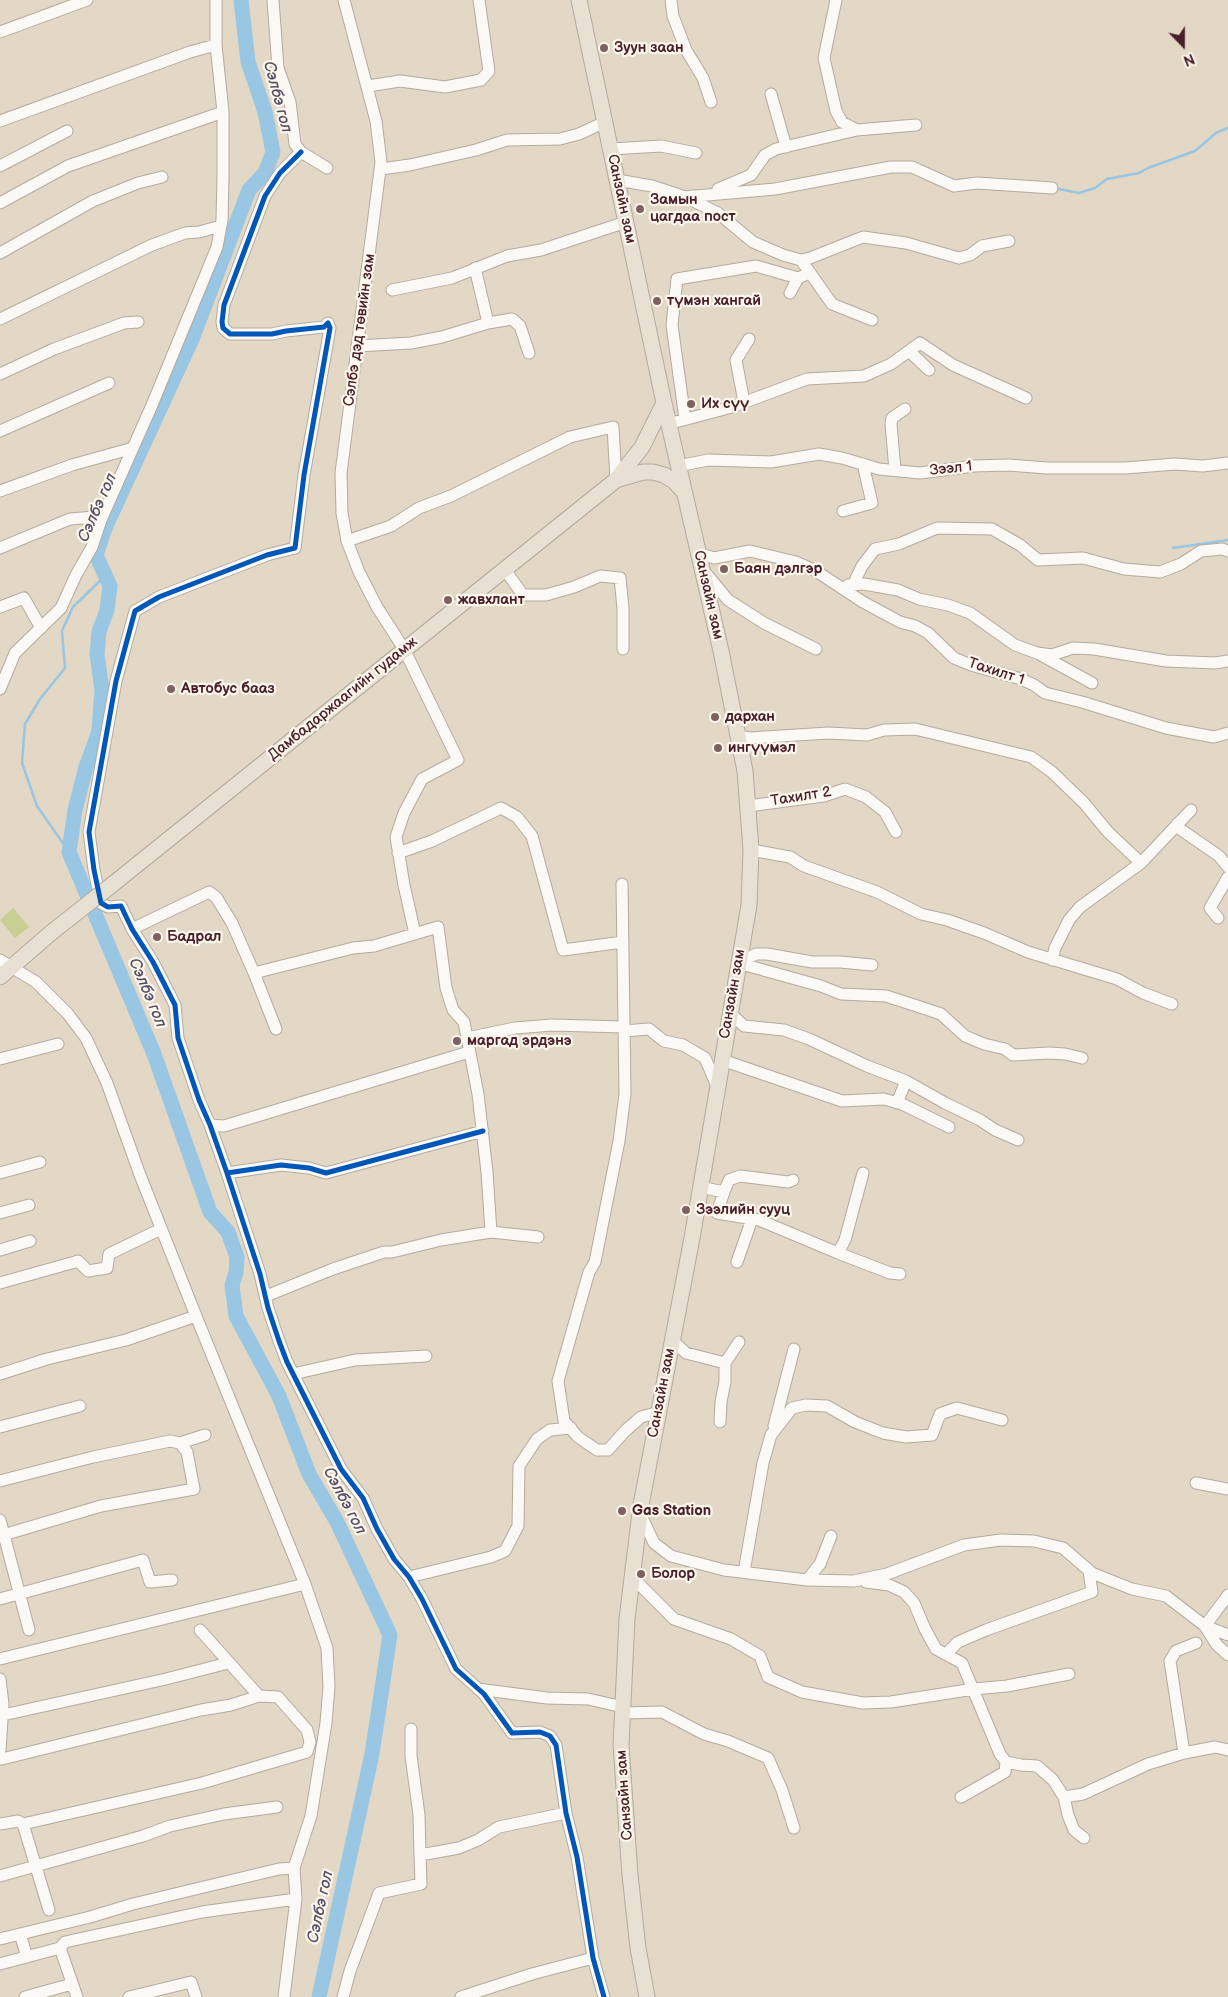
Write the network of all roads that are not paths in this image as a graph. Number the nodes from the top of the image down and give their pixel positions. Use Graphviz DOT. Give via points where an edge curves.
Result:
graph roads {
  1 [pos="87,0"];
  2 [pos="216,0"];
  3 [pos="273,0"];
  4 [pos="344,0"];
  5 [pos="479,0"];
  6 [pos="579,0"];
  7 [pos="671,0"];
  8 [pos="836,0"];
  9 [pos="0,32"];
  10 [pos="216,45"];
  11 [pos="368,86"];
  12 [pos="771,94"];
  13 [pos="711,102"];
  14 [pos="223,112"];
  15 [pos="0,121"];
  16 [pos="605,122"];
  17 [pos="916,125"];
  18 [pos="857,130"];
  19 [pos="67,131"];
  20 [pos="786,147"];
  21 [pos="611,149"];
  22 [pos="301,152"];
  23 [pos="696,153"];
  24 [pos="0,166"];
  25 [pos="327,168"];
  26 [pos="381,169"];
  27 [pos="162,178"];
  28 [pos="617,180"];
  29 [pos="1052,188"];
  30 [pos="686,196"];
  31 [pos="0,204"];
  32 [pos="626,222"];
  33 [pos="221,226"];
  34 [pos="1009,241"];
  35 [pos="0,253"];
  36 [pos="801,260"];
  37 [pos="475,268"];
  38 [pos="808,273"];
  39 [pos="798,278"];
  40 [pos="392,290"];
  41 [pos="790,293"];
  42 [pos="0,319"];
  43 [pos="872,320"];
  44 [pos="138,322"];
  45 [pos="488,323"];
  46 [pos="749,339"];
  47 [pos="357,346"];
  48 [pos="909,351"];
  49 [pos="529,353"];
  50 [pos="929,370"];
  51 [pos="0,374"];
  52 [pos="109,383"];
  53 [pos="1026,398"];
  54 [pos="744,402"];
  55 [pos="664,403"];
  56 [pos="905,409"];
  57 [pos="685,419"];
  58 [pos="668,424"];
  59 [pos="0,431"];
  60 [pos="133,448"];
  61 [pos="1228,463"];
  62 [pos="863,464"];
  63 [pos="678,466"];
  64 [pos="894,470"];
  65 [pos="616,480"];
  66 [pos="0,490"];
  67 [pos="684,492"];
  68 [pos="843,511"];
  69 [pos="101,520"];
  70 [pos="347,541"];
  71 [pos="0,548"];
  72 [pos="1228,551"];
  73 [pos="699,560"];
  74 [pos="505,570"];
  75 [pos="838,585"];
  76 [pos="853,585"];
  77 [pos="0,607"];
  78 [pos="41,628"];
  79 [pos="404,649"];
  80 [pos="816,649"];
  81 [pos="623,650"];
  82 [pos="1037,653"];
  83 [pos="1228,661"];
  84 [pos="1092,682"];
  85 [pos="0,689"];
  86 [pos="1228,733"];
  87 [pos="738,736"];
  88 [pos="748,806"];
  89 [pos="1191,810"];
  90 [pos="1177,824"];
  91 [pos="896,832"];
  92 [pos="751,850"];
  93 [pos="398,853"];
  94 [pos="1141,863"];
  95 [pos="1228,867"];
  96 [pos="1228,878"];
  97 [pos="622,884"];
  98 [pos="1218,918"];
  99 [pos="132,929"];
  100 [pos="415,934"];
  101 [pos="623,942"];
  102 [pos="1052,960"];
  103 [pos="738,962"];
  104 [pos="6,963"];
  105 [pos="872,965"];
  106 [pos="254,973"];
  107 [pos="0,977"];
  108 [pos="1172,1004"];
  109 [pos="730,1013"];
  110 [pos="276,1029"];
  111 [pos="624,1029"];
  112 [pos="467,1038"];
  113 [pos="58,1044"];
  114 [pos="469,1052"];
  115 [pos="1082,1058"];
  116 [pos="0,1059"];
  117 [pos="722,1060"];
  118 [pos="906,1081"];
  119 [pos="717,1086"];
  120 [pos="897,1103"];
  121 [pos="210,1125"];
  122 [pos="949,1127"];
  123 [pos="483,1131"];
  124 [pos="1018,1140"];
  125 [pos="40,1162"];
  126 [pos="227,1173"];
  127 [pos="863,1173"];
  128 [pos="0,1174"];
  129 [pos="793,1180"];
  130 [pos="700,1187"];
  131 [pos="724,1192"];
  132 [pos="29,1205"];
  133 [pos="0,1213"];
  134 [pos="752,1219"];
  135 [pos="161,1229"];
  136 [pos="491,1232"];
  137 [pos="538,1237"];
  138 [pos="30,1241"];
  139 [pos="0,1250"];
  140 [pos="838,1253"];
  141 [pos="738,1262"];
  142 [pos="900,1274"];
  143 [pos="0,1283"];
  144 [pos="266,1296"];
  145 [pos="196,1316"];
  146 [pos="672,1340"];
  147 [pos="739,1342"];
  148 [pos="794,1349"];
  149 [pos="426,1356"];
  150 [pos="725,1363"];
  151 [pos="0,1374"];
  152 [pos="293,1374"];
  153 [pos="80,1406"];
  154 [pos="659,1412"];
  155 [pos="1002,1420"];
  156 [pos="720,1422"];
  157 [pos="0,1426"];
  158 [pos="571,1428"];
  159 [pos="205,1435"];
  160 [pos="771,1435"];
  161 [pos="180,1443"];
  162 [pos="0,1481"];
  163 [pos="1196,1483"];
  164 [pos="1228,1489"];
  165 [pos="640,1513"];
  166 [pos="0,1520"];
  167 [pos="2,1535"];
  168 [pos="831,1536"];
  169 [pos="1089,1571"];
  170 [pos="744,1572"];
  171 [pos="410,1577"];
  172 [pos="632,1578"];
  173 [pos="172,1580"];
  174 [pos="807,1580"];
  175 [pos="854,1581"];
  176 [pos="306,1584"];
  177 [pos="21,1594"];
  178 [pos="1228,1595"];
  179 [pos="0,1599"];
  180 [pos="1205,1626"];
  181 [pos="29,1630"];
  182 [pos="200,1630"];
  183 [pos="1228,1635"];
  184 [pos="1196,1643"];
  185 [pos="947,1653"];
  186 [pos="1228,1655"];
  187 [pos="0,1659"];
  188 [pos="228,1663"];
  189 [pos="1069,1674"];
  190 [pos="0,1679"];
  191 [pos="478,1688"];
  192 [pos="974,1689"];
  193 [pos="260,1696"];
  194 [pos="623,1710"];
  195 [pos="3,1715"];
  196 [pos="410,1729"];
  197 [pos="1228,1750"];
  198 [pos="1184,1753"];
  199 [pos="0,1758"];
  200 [pos="1006,1762"];
  201 [pos="961,1797"];
  202 [pos="1064,1797"];
  203 [pos="277,1807"];
  204 [pos="566,1813"];
  205 [pos="0,1824"];
  206 [pos="23,1824"];
  207 [pos="794,1828"];
  208 [pos="1084,1838"];
  209 [pos="420,1855"];
  210 [pos="36,1865"];
  211 [pos="294,1868"];
  212 [pos="0,1876"];
  213 [pos="296,1899"];
  214 [pos="50,1910"];
  215 [pos="20,1934"];
  216 [pos="0,1939"];
  217 [pos="60,1948"];
  218 [pos="27,1957"];
  219 [pos="592,1958"];
  220 [pos="0,1964"];
  221 [pos="72,1984"];
  222 [pos="25,1997"];
  223 [pos="77,1997"];
  224 [pos="129,1997"];
  225 [pos="196,1997"];
  226 [pos="284,1997"];
  227 [pos="343,1997"];
  228 [pos="461,1997"];
  229 [pos="604,1997"];
  230 [pos="647,1997"];
  1 -- 9 [label="street"];
  2 -- 10 [label="street"];
  3 -- 22 [label="street" via="278,68 290,102 295,142"];
  4 -- 11 [label="street, Сэлбэ дэд төвийн зам"];
  5 -- 11 [label="street" via="489,71 481,80 445,86 400,81"];
  6 -- 16 [label="main road, Санзайн зам"];
  7 -- 13 [label="street" via="673,16 686,50 703,78"];
  8 -- 18 [label="street" via="824,58 836,110 842,122"];
  10 -- 14 [label="street"];
  10 -- 15 [label="street"];
  11 -- 26 [label="street, Сэлбэ дэд төвийн зам" via="380,138"];
  12 -- 20 [label="street"];
  14 -- 31 [label="street" via="68,166"];
  14 -- 33 [label="street"];
  16 -- 21 [label="main road, Санзайн зам"];
  16 -- 26 [label="street" via="560,139 507,140 476,150"];
  17 -- 18 [label="street"];
  18 -- 20 [label="street"];
  19 -- 24 [label="street"];
  20 -- 30 [label="street" via="765,155 751,175 702,195"];
  21 -- 23 [label="street" via="661,146"];
  21 -- 28 [label="main road, Санзайн зам"];
  22 -- 25 [label="street"];
  22 -- 99 [label="street" via="280,173 265,196 224,305 222,322 230,334 272,334 324,327 328,323 330,328 294,548 267,555 168,594 135,611 116,681 89,832 101,903 121,906"];
  26 -- 47 [label="street, Сэлбэ дэд төвийн зам"];
  27 -- 35 [label="street" via="138,183 93,201"];
  28 -- 30 [label="street"];
  28 -- 32 [label="main road, Санзайн зам"];
  29 -- 30 [label="street" via="977,183 954,186 912,167 891,167 775,189"];
  30 -- 36 [label="street" via="718,213 753,242"];
  32 -- 37 [label="street"];
  32 -- 55 [label="main road, Санзайн зам"];
  33 -- 42 [label="street" via="185,233 152,245"];
  33 -- 60 [label="street" via="217,247 202,286"];
  34 -- 36 [label="street" via="982,246 959,258 906,242 862,237"];
  36 -- 38 [label="street"];
  37 -- 40 [label="street" via="452,278"];
  37 -- 45 [label="street"];
  38 -- 39 [label="street"];
  38 -- 43 [label="street" via="832,304"];
  39 -- 41 [label="street"];
  39 -- 57 [label="street" via="756,266 677,279 672,324"];
  44 -- 51 [label="street" via="116,326"];
  45 -- 47 [label="street" via="411,343"];
  45 -- 49 [label="street" via="512,318 520,326"];
  46 -- 54 [label="street" via="736,360"];
  47 -- 70 [label="street, Сэлбэ дэд төвийн зам" via="340,473"];
  48 -- 50 [label="street"];
  48 -- 53 [label="street" via="920,343 953,365"];
  48 -- 54 [label="street" via="891,364 864,376 807,380"];
  52 -- 59 [label="street"];
  54 -- 57 [label="street"];
  55 -- 58 [label="main road, Санзайн зам"];
  55 -- 65 [label="main road, Дамбадаржаагийн гудамж" via="642,447"];
  56 -- 64 [label="street" via="892,418"];
  57 -- 58 [label="street"];
  58 -- 63 [label="main road, Санзайн зам"];
  60 -- 66 [label="street"];
  60 -- 69 [label="street"];
  61 -- 64 [label="street, Зээл 1" via="1125,468 974,466 920,473"];
  62 -- 63 [label="street, Зээл 1" via="819,454 770,462 708,460"];
  62 -- 64 [label="street, Зээл 1"];
  62 -- 68 [label="street" via="872,503"];
  63 -- 67 [label="main road, Санзайн зам"];
  65 -- 67 [label="main road" via="654,472 674,481"];
  65 -- 70 [label="street" via="613,427 570,437 451,496 419,508 391,526"];
  65 -- 74 [label="main road, Дамбадаржаагийн гудамж"];
  67 -- 73 [label="main road, Санзайн зам"];
  69 -- 71 [label="street" via="70,519"];
  69 -- 78 [label="street" via="92,547 61,608"];
  70 -- 79 [label="street, Сэлбэ дэд төвийн зам" via="365,585"];
  72 -- 76 [label="street" via="1202,551 1160,572 1124,569 1083,558 1038,560 992,529 936,528 899,544 875,549"];
  73 -- 75 [label="street, Тахилт 1" via="750,551 796,562"];
  73 -- 80 [label="street" via="728,600 764,623"];
  73 -- 87 [label="main road, Санзайн зам"];
  74 -- 79 [label="main road, Дамбадаржаагийн гудамж"];
  74 -- 81 [label="street" via="523,596 546,595 600,576 620,578"];
  75 -- 76 [label="street"];
  75 -- 86 [label="street, Тахилт 1" via="900,622 928,633 954,658 971,665 1021,679 1045,693 1166,728 1214,737"];
  76 -- 82 [label="street" via="898,590 970,613 1015,645"];
  77 -- 78 [label="street" via="24,598"];
  78 -- 85 [label="street" via="15,653"];
  79 -- 93 [label="street, Сэлбэ дэд төвийн зам" via="458,760 422,779 404,813 396,837"];
  79 -- 104 [label="main road, Дамбадаржаагийн гудамж, bridge" via="113,884"];
  82 -- 83 [label="street" via="1052,655 1073,648 1166,661"];
  82 -- 84 [label="street"];
  87 -- 88 [label="main road, Санзайн зам"];
  87 -- 94 [label="street" via="821,733 867,736 884,730 915,728 1031,757 1052,772"];
  88 -- 91 [label="street, Тахилт 2" via="824,796 845,790 866,797 885,812"];
  88 -- 92 [label="main road, Санзайн зам"];
  89 -- 90 [label="street"];
  90 -- 94 [label="street"];
  90 -- 95 [label="street"];
  92 -- 102 [label="street" via="790,857 804,866 877,892 920,914 984,932"];
  92 -- 103 [label="main road, Санзайн зам" via="749,905"];
  93 -- 100 [label="street"];
  93 -- 101 [label="street" via="432,841 501,808 517,817 532,836 563,950"];
  94 -- 102 [label="street" via="1080,907 1069,920"];
  96 -- 98 [label="street" via="1210,908"];
  97 -- 101 [label="street"];
  99 -- 106 [label="street" via="209,892 216,897 232,923"];
  99 -- 121 [label="street" via="175,1005 178,1038"];
  100 -- 106 [label="street"];
  100 -- 112 [label="street" via="438,927 446,988 453,1010 464,1022"];
  101 -- 111 [label="street"];
  102 -- 108 [label="street" via="1117,979"];
  103 -- 105 [label="street" via="756,954 768,954 812,962"];
  103 -- 109 [label="main road, Санзайн зам"];
  103 -- 115 [label="street" via="841,994 886,996 941,1014 965,1036 1005,1048 1013,1055 1049,1053"];
  104 -- 107 [label="main road, Дамбадаржаагийн гудамж"];
  104 -- 135 [label="street" via="36,982 68,1014 86,1038 107,1083"];
  106 -- 110 [label="street"];
  109 -- 117 [label="main road, Санзайн зам"];
  109 -- 118 [label="street" via="744,1026 784,1030"];
  111 -- 112 [label="street" via="515,1028"];
  111 -- 119 [label="street" via="649,1029 664,1041 683,1045 705,1058"];
  111 -- 158 [label="street" via="625,1094 619,1141 595,1262 589,1272 558,1381 564,1422"];
  112 -- 114 [label="street"];
  113 -- 116 [label="street"];
  114 -- 121 [label="street" via="224,1126"];
  114 -- 123 [label="street"];
  117 -- 119 [label="main road, Санзайн зам"];
  117 -- 120 [label="street" via="842,1101 884,1099"];
  118 -- 120 [label="street"];
  118 -- 124 [label="street"];
  119 -- 130 [label="main road, Санзайн зам"];
  120 -- 122 [label="street"];
  121 -- 126 [label="street"];
  123 -- 126 [label="street" via="326,1173 281,1165"];
  123 -- 136 [label="street"];
  125 -- 128 [label="street"];
  126 -- 144 [label="street"];
  127 -- 140 [label="street" via="845,1240"];
  129 -- 131 [label="street" via="740,1176 729,1180"];
  130 -- 131 [label="street"];
  130 -- 146 [label="main road, Санзайн зам"];
  131 -- 134 [label="street" via="717,1214"];
  132 -- 133 [label="street"];
  134 -- 140 [label="street"];
  134 -- 141 [label="street"];
  135 -- 143 [label="street" via="109,1254 107,1268 88,1271 78,1261"];
  135 -- 145 [label="street"];
  136 -- 137 [label="street"];
  136 -- 144 [label="street" via="384,1252"];
  138 -- 139 [label="street"];
  140 -- 142 [label="street"];
  144 -- 152 [label="street"];
  145 -- 151 [label="street" via="126,1340"];
  145 -- 176 [label="street"];
  146 -- 150 [label="street" via="686,1353"];
  146 -- 154 [label="main road, Санзайн зам"];
  147 -- 150 [label="street"];
  148 -- 160 [label="street"];
  149 -- 152 [label="street" via="355,1360"];
  150 -- 156 [label="street"];
  152 -- 171 [label="street" via="341,1470 363,1498 394,1559"];
  153 -- 157 [label="street"];
  154 -- 158 [label="street" via="641,1417 608,1450 597,1450"];
  154 -- 165 [label="main road, Санзайн зам"];
  155 -- 160 [label="street" via="957,1408 940,1414 932,1435 906,1437 869,1428 827,1406 806,1405 792,1408"];
  158 -- 171 [label="street" via="550,1430 538,1439 519,1466 518,1526 505,1551"];
  159 -- 161 [label="street"];
  160 -- 170 [label="street"];
  161 -- 162 [label="street" via="170,1441 92,1457"];
  161 -- 167 [label="street" via="187,1452 194,1489 101,1506"];
  163 -- 164 [label="street"];
  165 -- 170 [label="street" via="654,1543 671,1556"];
  165 -- 172 [label="main road, Санзайн зам"];
  166 -- 167 [label="street"];
  167 -- 177 [label="street"];
  168 -- 174 [label="street" via="820,1564"];
  169 -- 175 [label="street" via="1063,1548 1034,1541 1001,1540 964,1545 887,1574"];
  169 -- 180 [label="street" via="1132,1589 1166,1596"];
  169 -- 185 [label="street" via="1092,1592 986,1630 958,1642"];
  170 -- 174 [label="street"];
  171 -- 191 [label="street" via="456,1669"];
  172 -- 192 [label="street" via="674,1619 731,1639 760,1656 768,1676 802,1692 863,1703 891,1702"];
  172 -- 194 [label="main road, Санзайн зам"];
  173 -- 177 [label="street" via="150,1582 143,1560"];
  174 -- 175 [label="street"];
  175 -- 185 [label="street" via="889,1585 904,1592 914,1603 936,1649"];
  176 -- 187 [label="street"];
  176 -- 211 [label="street" via="327,1648 329,1687 311,1816"];
  177 -- 179 [label="street"];
  177 -- 181 [label="street"];
  178 -- 180 [label="street"];
  180 -- 183 [label="street"];
  180 -- 186 [label="street"];
  182 -- 188 [label="street"];
  184 -- 198 [label="street" via="1176,1651 1170,1661"];
  185 -- 192 [label="street" via="962,1663"];
  188 -- 193 [label="street"];
  188 -- 195 [label="street"];
  189 -- 192 [label="street"];
  190 -- 195 [label="street"];
  191 -- 194 [label="street" via="547,1698 588,1699"];
  191 -- 204 [label="street" via="512,1733 540,1732 550,1736 556,1745"];
  192 -- 200 [label="street"];
  193 -- 199 [label="street"];
  193 -- 206 [label="street" via="278,1697 307,1730 310,1742 307,1752 202,1782"];
  194 -- 207 [label="street" via="662,1712 704,1734 768,1758"];
  194 -- 230 [label="main road, Санзайн зам" via="621,1745 630,1875"];
  195 -- 199 [label="street"];
  196 -- 209 [label="street"];
  197 -- 198 [label="street" via="1215,1747"];
  198 -- 202 [label="street" via="1148,1764 1083,1794"];
  200 -- 201 [label="street" via="1004,1772"];
  200 -- 202 [label="street" via="1037,1766 1053,1780"];
  202 -- 208 [label="street" via="1074,1830"];
  203 -- 210 [label="street" via="170,1826"];
  204 -- 209 [label="street" via="499,1827 459,1848"];
  204 -- 219 [label="street" via="577,1857"];
  205 -- 206 [label="street" via="18,1820"];
  206 -- 210 [label="street"];
  209 -- 227 [label="street" via="421,1884 379,1893"];
  210 -- 212 [label="street"];
  210 -- 214 [label="street"];
  211 -- 213 [label="street"];
  211 -- 215 [label="street" via="133,1904"];
  213 -- 217 [label="street" via="202,1912 65,1942"];
  213 -- 226 [label="street"];
  215 -- 216 [label="street"];
  215 -- 218 [label="street"];
  217 -- 218 [label="street"];
  217 -- 221 [label="street"];
  218 -- 220 [label="street"];
  219 -- 228 [label="street"];
  219 -- 229 [label="street"];
  221 -- 222 [label="street"];
  221 -- 223 [label="street"];
  224 -- 225 [label="street" via="191,1982"];
}
